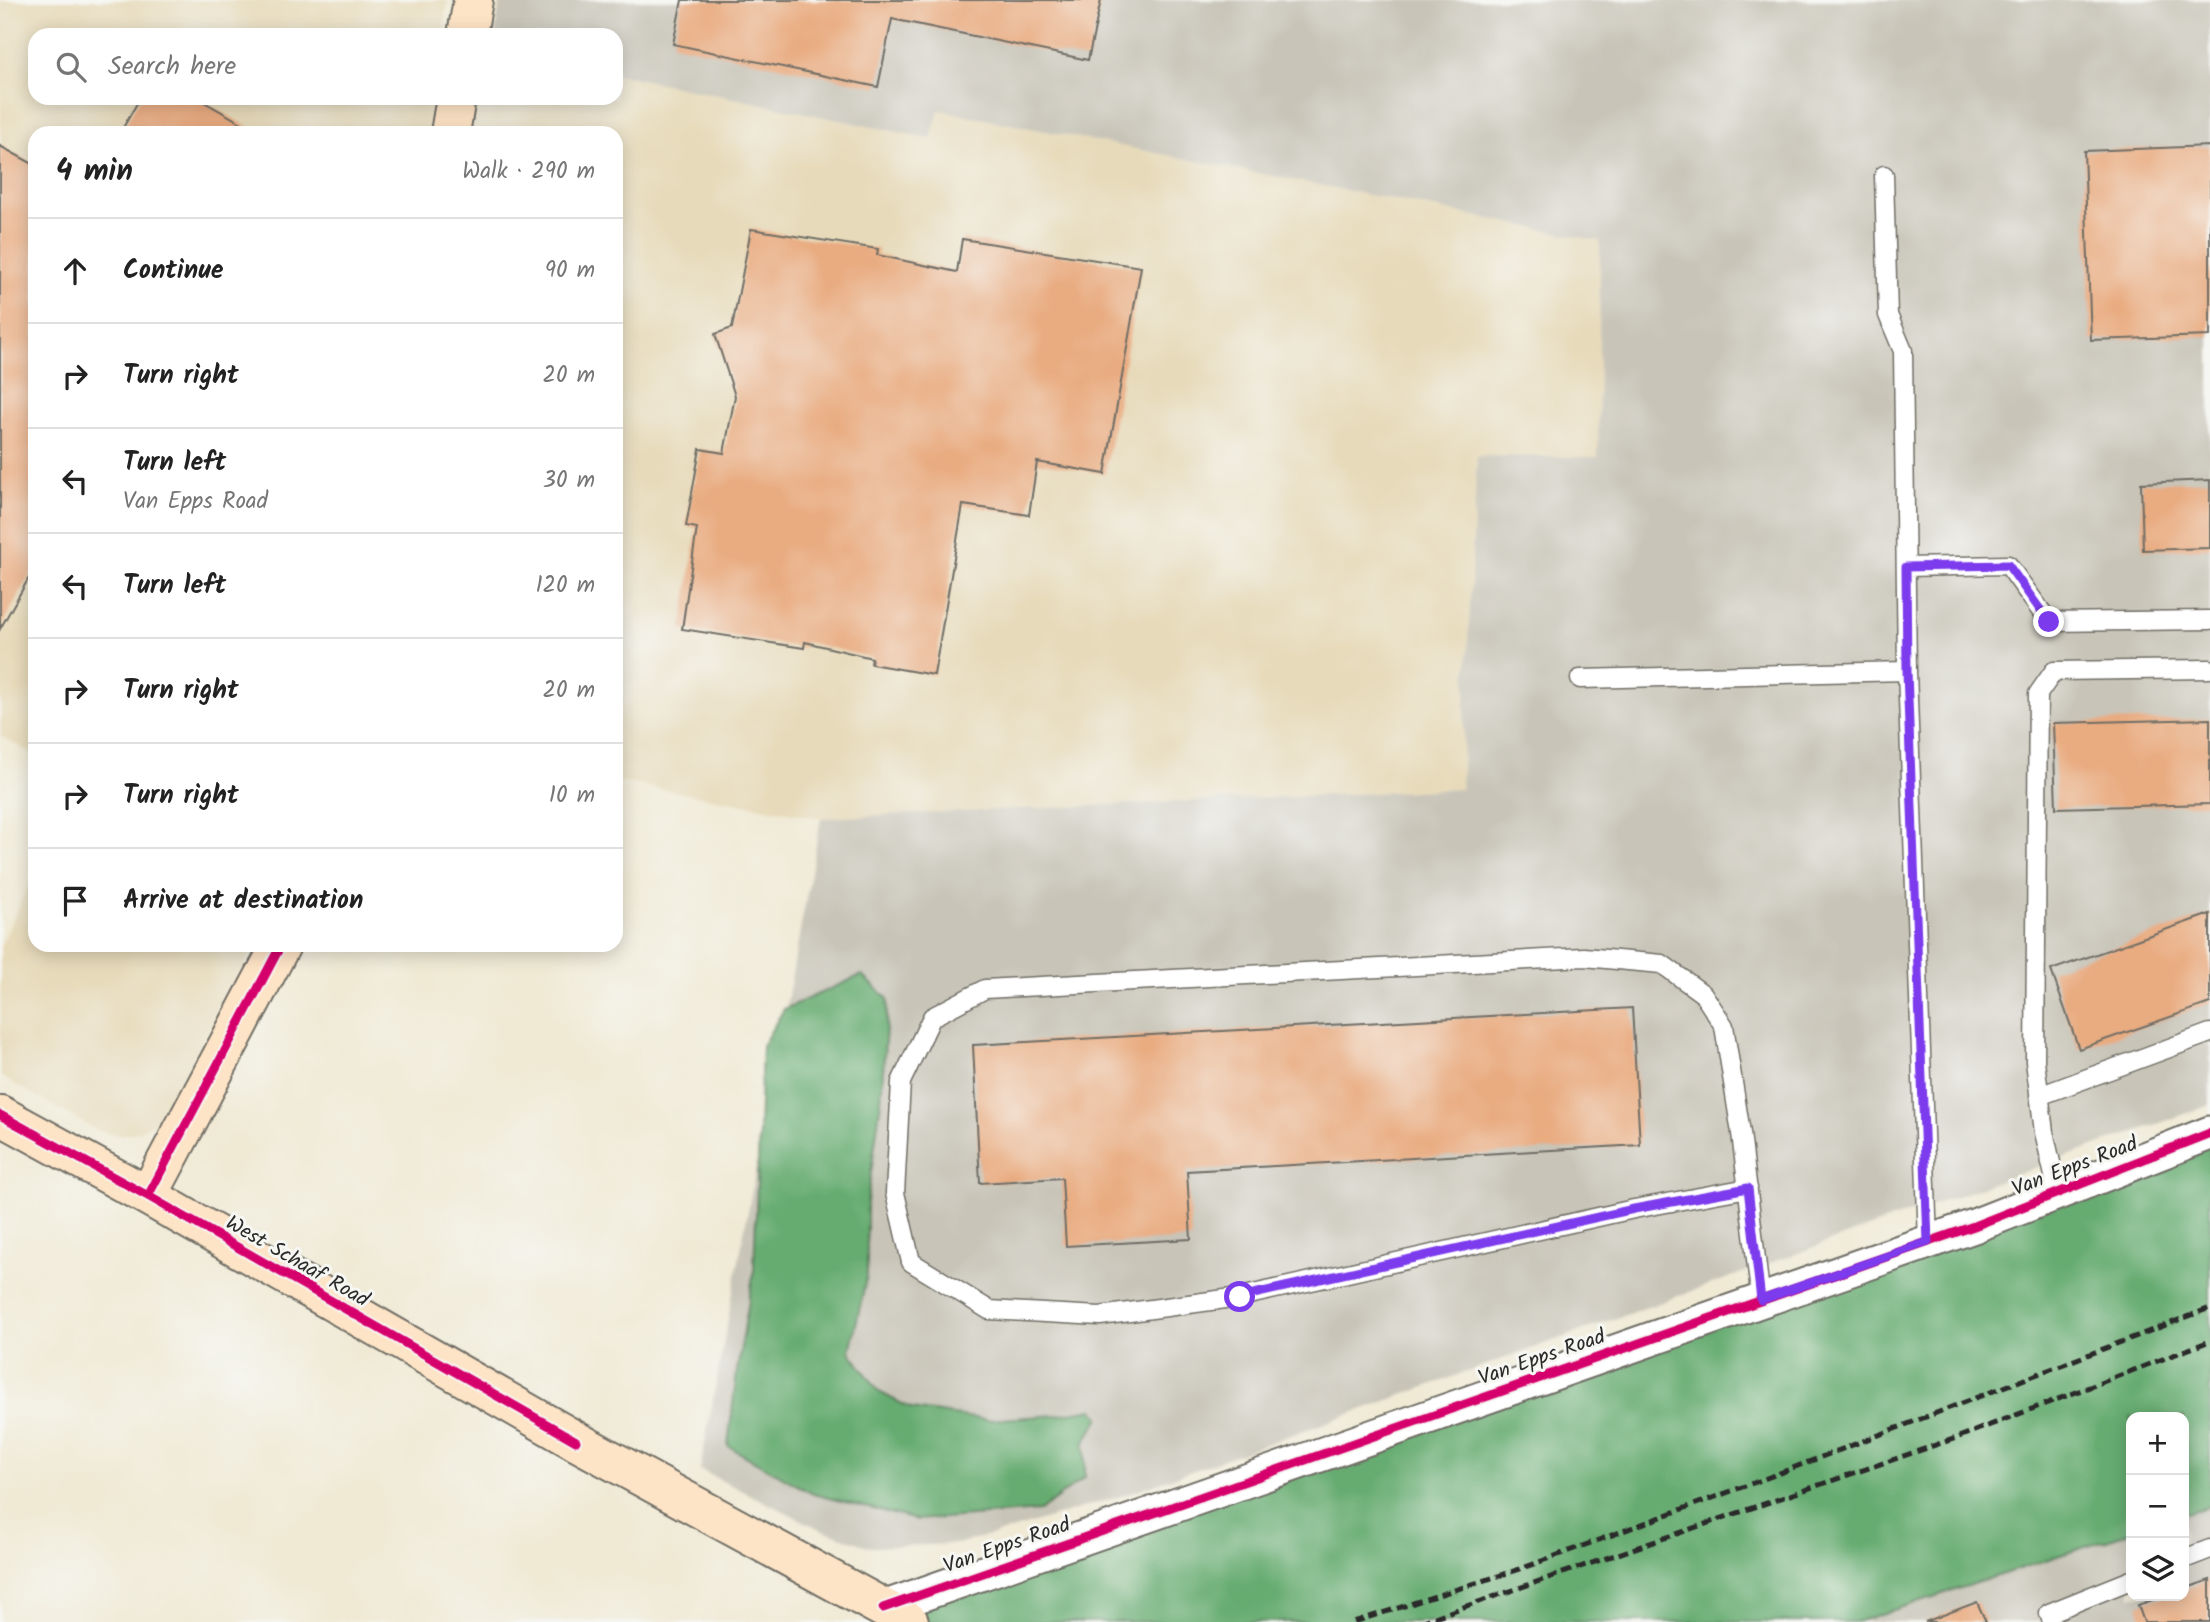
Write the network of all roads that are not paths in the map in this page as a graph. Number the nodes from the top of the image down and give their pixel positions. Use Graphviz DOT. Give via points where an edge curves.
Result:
graph roads {
  1 [pos="473,0"];
  2 [pos="468,28"];
  3 [pos="455,105"];
  4 [pos="451,126"];
  5 [pos="1884,175"];
  6 [pos="1906,567"];
  7 [pos="2210,620"];
  8 [pos="2210,669"];
  9 [pos="1907,671"];
  10 [pos="1580,679"];
  11 [pos="277,952"];
  12 [pos="2210,1033"];
  13 [pos="2039,1096"];
  14 [pos="0,1115"];
  15 [pos="2210,1133"];
  16 [pos="1748,1188"];
  17 [pos="2058,1193"];
  18 [pos="148,1196"];
  19 [pos="1928,1242"];
  20 [pos="1761,1300"];
  21 [pos="2210,1549"];
  22 [pos="2189,1557"];
  23 [pos="2126,1582"];
  24 [pos="896,1615"];
  25 [pos="2052,1622"];
  1 -- 2 [label="street"];
  3 -- 4 [label="street"];
  5 -- 6 [label="lane" via="1888,315 1903,351"];
  6 -- 7 [label="lane" via="2008,565 2049,622"];
  6 -- 9 [label="lane"];
  8 -- 13 [label="lane" via="2054,671 2038,694 2035,1061"];
  9 -- 10 [label="lane"];
  9 -- 19 [label="lane"];
  11 -- 18 [label="street"];
  12 -- 13 [label="lane"];
  13 -- 17 [label="lane"];
  14 -- 18 [label="street, West Schaaf Road"];
  15 -- 17 [label="street, Van Epps Road"];
  16 -- 16 [label="lane" via="1724,1026 1703,994 1662,964 1584,957 985,989 932,1017 901,1082 895,1193 911,1262 989,1310 1100,1316 1240,1297"];
  16 -- 20 [label="lane"];
  17 -- 19 [label="street, Van Epps Road"];
  18 -- 24 [label="street, West Schaaf Road" via="564,1434"];
  19 -- 20 [label="street, Van Epps Road"];
  20 -- 24 [label="street, Van Epps Road"];
  21 -- 22 [label="lane"];
  23 -- 25 [label="lane" via="2049,1613"];
}
